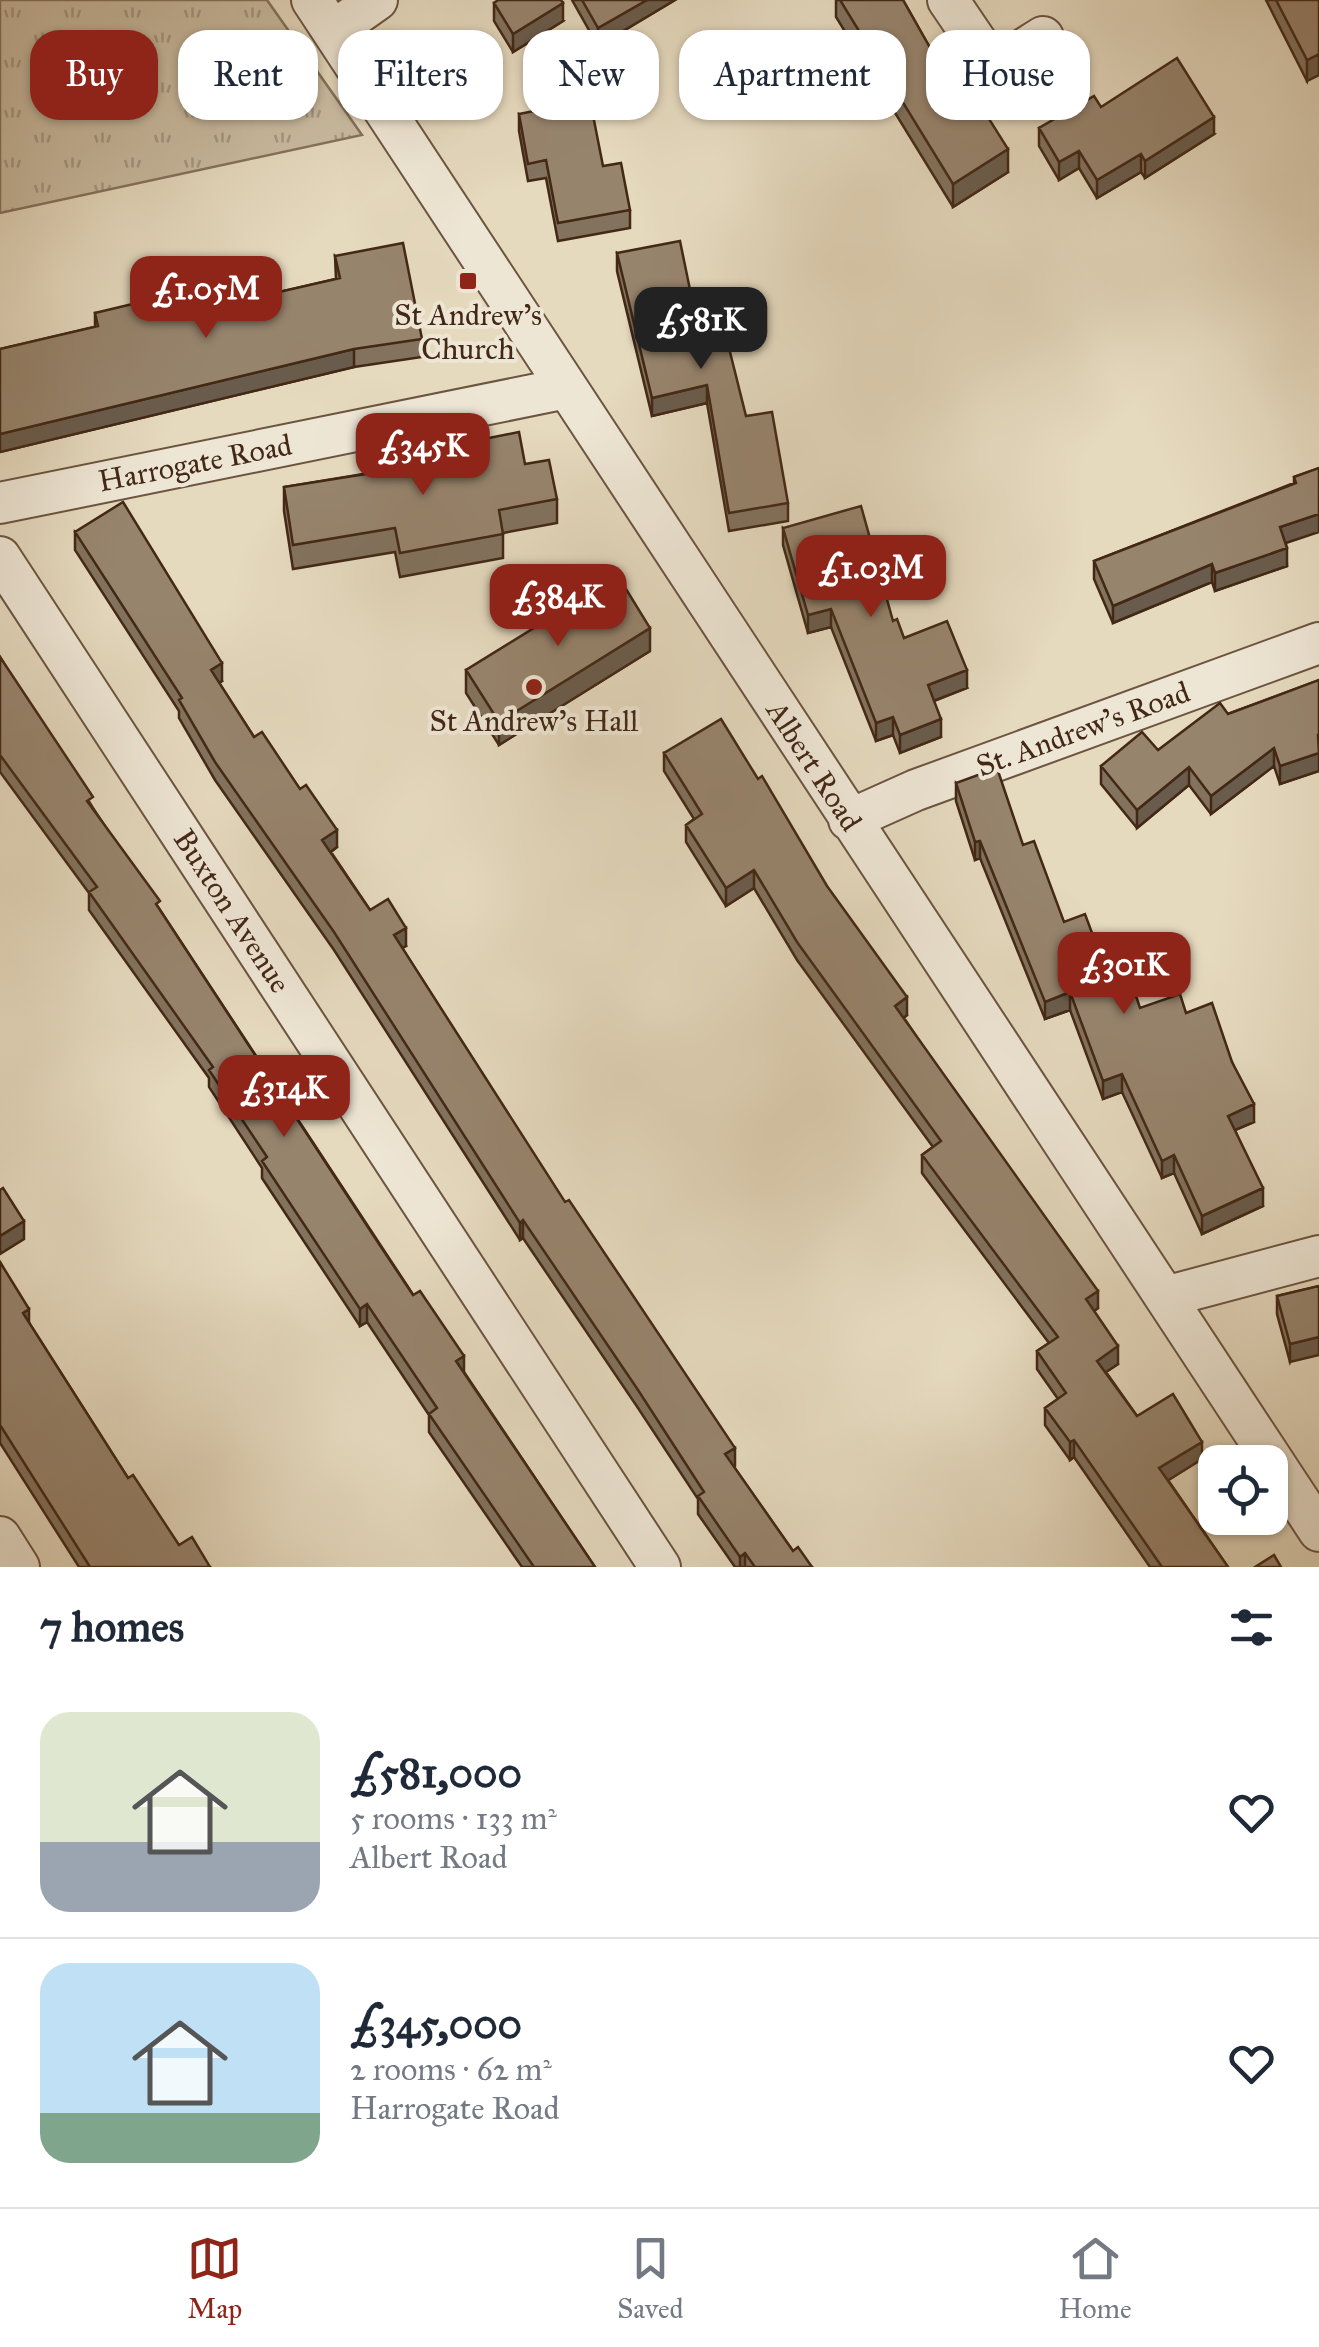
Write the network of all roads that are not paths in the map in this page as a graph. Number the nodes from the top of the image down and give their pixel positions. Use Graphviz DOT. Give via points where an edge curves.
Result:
graph roads {
  1 [pos="378,0"];
  2 [pos="948,0"];
  3 [pos="322,16"];
  4 [pos="968,30"];
  5 [pos="566,388"];
  6 [pos="0,502"];
  7 [pos="0,557"];
  8 [pos="1319,643"];
  9 [pos="849,820"];
  10 [pos="1319,1256"];
  11 [pos="1165,1297"];
  12 [pos="1319,1532"];
  13 [pos="0,1537"];
  14 [pos="19,1567"];
  15 [pos="660,1567"];
  1 -- 3 [label="street"];
  2 -- 4 [label="street"];
  3 -- 5 [label="street, Albert Road"];
  5 -- 6 [label="street, Harrogate Road"];
  5 -- 9 [label="street, Albert Road"];
  7 -- 15 [label="street, Buxton Avenue"];
  8 -- 9 [label="street, St. Andrew's Road"];
  9 -- 11 [label="street, Albert Road"];
  10 -- 11 [label="street"];
  11 -- 12 [label="street, Albert Road"];
  13 -- 14 [label="street"];
}
